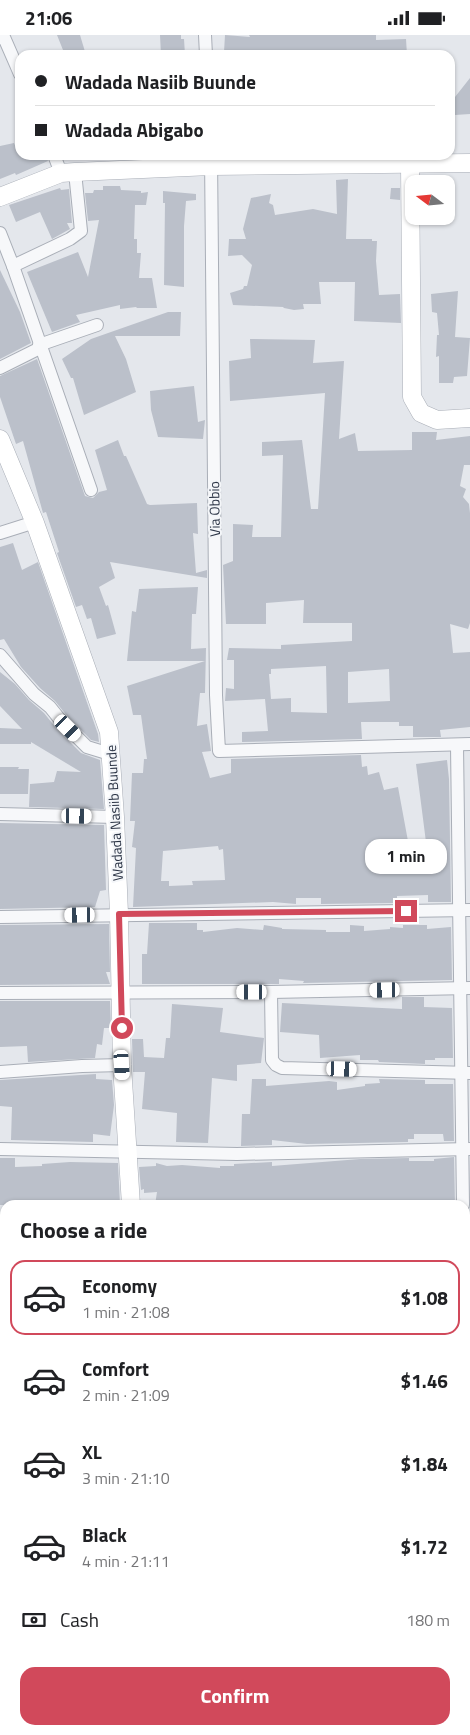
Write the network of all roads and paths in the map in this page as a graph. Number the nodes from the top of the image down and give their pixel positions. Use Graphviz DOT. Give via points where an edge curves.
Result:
graph roads {
  1 [pos="3,35"];
  2 [pos="205,35"];
  3 [pos="0,37"];
  4 [pos="206,50"];
  5 [pos="15,63"];
  6 [pos="58,160"];
  7 [pos="211,160"];
  8 [pos="410,163"];
  9 [pos="470,163"];
  10 [pos="68,173"];
  11 [pos="0,197"];
  12 [pos="0,233"];
  13 [pos="13,266"];
  14 [pos="96,325"];
  15 [pos="40,347"];
  16 [pos="0,368"];
  17 [pos="470,418"];
  18 [pos="0,439"];
  19 [pos="4,462"];
  20 [pos="90,490"];
  21 [pos="34,522"];
  22 [pos="0,533"];
  23 [pos="0,655"];
  24 [pos="470,744"];
  25 [pos="457,745"];
  26 [pos="110,754"];
  27 [pos="0,814"];
  28 [pos="115,817"];
  29 [pos="465,910"];
  30 [pos="119,914"];
  31 [pos="0,917"];
  32 [pos="466,988"];
  33 [pos="121,992"];
  34 [pos="271,992"];
  35 [pos="0,993"];
  36 [pos="122,1065"];
  37 [pos="0,1072"];
  38 [pos="466,1073"];
  39 [pos="0,1149"];
  40 [pos="466,1149"];
  41 [pos="128,1152"];
  42 [pos="131,1200"];
  43 [pos="463,1200"];
  1 -- 3 [label="street"];
  1 -- 5 [label="street"];
  2 -- 4 [label="street"];
  6 -- 10 [label="street"];
  7 -- 8 [label="street"];
  7 -- 10 [label="street"];
  7 -- 25 [label="street, Via Obbio" via="218,751"];
  8 -- 9 [label="street"];
  8 -- 17 [label="street" via="412,397 421,413 437,420"];
  10 -- 11 [label="street"];
  10 -- 13 [label="street" via="82,231"];
  12 -- 13 [label="street"];
  13 -- 15 [label="street"];
  14 -- 15 [label="street"];
  15 -- 16 [label="street"];
  15 -- 20 [label="street"];
  18 -- 19 [label="street, Wadada Nasiib Buunde"];
  19 -- 21 [label="street, Wadada Nasiib Buunde"];
  21 -- 22 [label="street"];
  21 -- 26 [label="street, Wadada Nasiib Buunde" via="109,732"];
  23 -- 26 [label="street" via="34,695 50,707 87,747"];
  24 -- 25 [label="street"];
  25 -- 29 [label="street"];
  26 -- 28 [label="street, Wadada Nasiib Buunde"];
  27 -- 28 [label="street"];
  28 -- 30 [label="street, Wadada Nasiib Buunde"];
  29 -- 30 [label="street"];
  29 -- 32 [label="street"];
  30 -- 31 [label="street"];
  30 -- 33 [label="street, Wadada Nasiib Buunde"];
  32 -- 34 [label="street"];
  32 -- 38 [label="street"];
  33 -- 34 [label="street"];
  33 -- 35 [label="street"];
  33 -- 36 [label="street, Wadada Nasiib Buunde"];
  34 -- 38 [label="street" via="272,1060 282,1068"];
  36 -- 37 [label="street"];
  36 -- 41 [label="street, Wadada Nasiib Buunde"];
  38 -- 40 [label="street"];
  39 -- 41 [label="street"];
  40 -- 41 [label="street" via="237,1154"];
  40 -- 43 [label="street"];
  41 -- 42 [label="street, Wadada Nasiib Buunde"];
}
